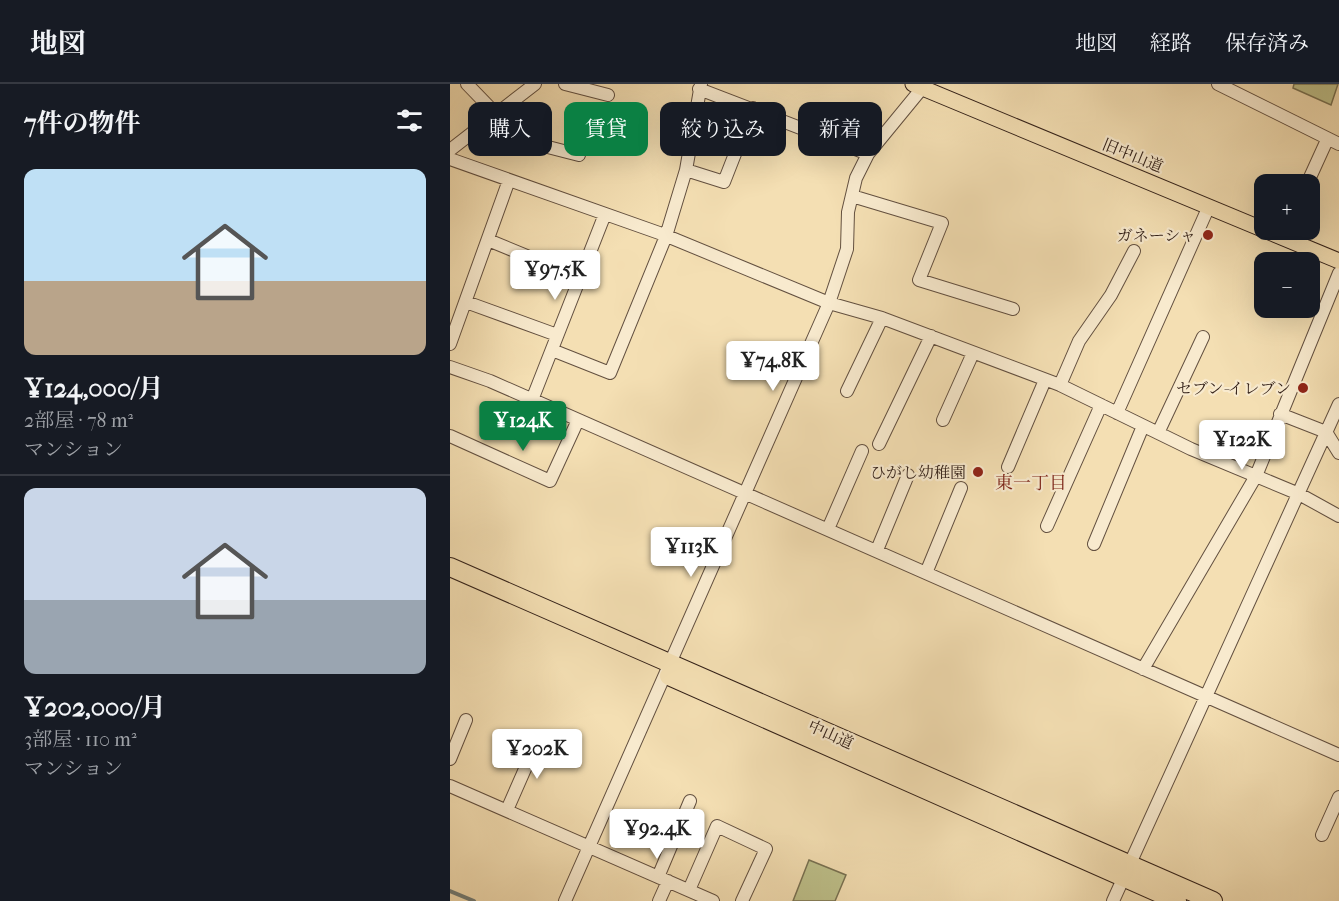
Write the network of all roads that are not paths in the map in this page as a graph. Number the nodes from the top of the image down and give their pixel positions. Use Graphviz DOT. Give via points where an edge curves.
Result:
graph roads {
  1 [pos="467,84"];
  2 [pos="535,84"];
  3 [pos="565,84"];
  4 [pos="1221,85"];
  5 [pos="700,86"];
  6 [pos="927,87"];
  7 [pos="608,95"];
  8 [pos="484,102"];
  9 [pos="512,102"];
  10 [pos="739,102"];
  11 [pos="882,138"];
  12 [pos="468,140"];
  13 [pos="1333,142"];
  14 [pos="734,156"];
  15 [pos="867,156"];
  16 [pos="451,159"];
  17 [pos="686,170"];
  18 [pos="1312,174"];
  19 [pos="510,180"];
  20 [pos="852,195"];
  21 [pos="1209,206"];
  22 [pos="605,214"];
  23 [pos="1254,223"];
  24 [pos="666,236"];
  25 [pos="488,240"];
  26 [pos="1295,240"];
  27 [pos="1134,250"];
  28 [pos="1339,261"];
  29 [pos="1339,273"];
  30 [pos="580,278"];
  31 [pos="466,302"];
  32 [pos="829,303"];
  33 [pos="1013,309"];
  34 [pos="882,318"];
  35 [pos="557,335"];
  36 [pos="931,336"];
  37 [pos="1203,338"];
  38 [pos="450,344"];
  39 [pos="552,350"];
  40 [pos="973,352"];
  41 [pos="450,367"];
  42 [pos="1045,380"];
  43 [pos="1060,385"];
  44 [pos="847,391"];
  45 [pos="532,400"];
  46 [pos="1339,404"];
  47 [pos="1101,405"];
  48 [pos="1117,413"];
  49 [pos="1280,414"];
  50 [pos="578,420"];
  51 [pos="943,420"];
  52 [pos="1143,426"];
  53 [pos="1326,432"];
  54 [pos="1158,433"];
  55 [pos="450,436"];
  56 [pos="879,444"];
  57 [pos="862,451"];
  58 [pos="1339,453"];
  59 [pos="1008,467"];
  60 [pos="908,475"];
  61 [pos="1256,476"];
  62 [pos="961,488"];
  63 [pos="744,493"];
  64 [pos="1299,494"];
  65 [pos="1339,516"];
  66 [pos="1047,526"];
  67 [pos="828,529"];
  68 [pos="1094,544"];
  69 [pos="683,547"];
  70 [pos="877,550"];
  71 [pos="716,560"];
  72 [pos="450,567"];
  73 [pos="926,573"];
  74 [pos="450,580"];
  75 [pos="667,669"];
  76 [pos="1143,669"];
  77 [pos="1206,696"];
  78 [pos="466,720"];
  79 [pos="539,737"];
  80 [pos="1339,755"];
  81 [pos="450,759"];
  82 [pos="450,786"];
  83 [pos="1339,797"];
  84 [pos="690,801"];
  85 [pos="507,810"];
  86 [pos="1322,836"];
  87 [pos="590,846"];
  88 [pos="1126,871"];
  89 [pos="663,879"];
  90 [pos="689,890"];
  91 [pos="709,900"];
  92 [pos="565,901"];
  93 [pos="659,901"];
  94 [pos="742,901"];
  95 [pos="1113,901"];
  96 [pos="1177,901"];
  97 [pos="1213,901"];
  1 -- 8 [label="street"];
  2 -- 9 [label="street"];
  3 -- 7 [label="street"];
  4 -- 13 [label="street"];
  5 -- 10 [label="street"];
  5 -- 17 [label="street"];
  6 -- 11 [label="street"];
  6 -- 21 [label="main road, 旧中山道"];
  12 -- 16 [label="street"];
  13 -- 18 [label="street"];
  14 -- 17 [label="street" via="724,182"];
  15 -- 20 [label="street"];
  16 -- 19 [label="street"];
  17 -- 24 [label="street"];
  19 -- 22 [label="street"];
  19 -- 25 [label="street"];
  20 -- 32 [label="street" via="847,249"];
  20 -- 33 [label="street" via="942,223 919,280"];
  21 -- 23 [label="main road, 旧中山道"];
  21 -- 48 [label="street"];
  22 -- 24 [label="street"];
  22 -- 30 [label="street"];
  24 -- 32 [label="street"];
  24 -- 39 [label="street" via="610,373"];
  25 -- 30 [label="street"];
  25 -- 31 [label="street"];
  26 -- 28 [label="main road, 旧中山道"];
  27 -- 43 [label="street" via="1111,295 1079,342"];
  29 -- 49 [label="street"];
  30 -- 35 [label="street"];
  31 -- 35 [label="street"];
  31 -- 38 [label="street"];
  32 -- 34 [label="street"];
  32 -- 63 [label="street"];
  34 -- 36 [label="street"];
  34 -- 44 [label="street"];
  35 -- 39 [label="street"];
  36 -- 40 [label="street"];
  36 -- 56 [label="street"];
  37 -- 54 [label="street"];
  39 -- 45 [label="street"];
  40 -- 42 [label="street"];
  40 -- 51 [label="street"];
  41 -- 45 [label="street"];
  42 -- 43 [label="street"];
  42 -- 59 [label="street"];
  43 -- 47 [label="street"];
  45 -- 50 [label="street"];
  46 -- 53 [label="street"];
  47 -- 48 [label="street"];
  47 -- 66 [label="street"];
  48 -- 52 [label="street"];
  49 -- 53 [label="street"];
  49 -- 61 [label="street"];
  50 -- 55 [label="street" via="550,481"];
  50 -- 63 [label="street"];
  52 -- 54 [label="street"];
  52 -- 68 [label="street"];
  53 -- 58 [label="street"];
  53 -- 64 [label="street"];
  54 -- 61 [label="street"];
  57 -- 67 [label="street"];
  60 -- 70 [label="street"];
  61 -- 64 [label="street"];
  61 -- 76 [label="street"];
  62 -- 73 [label="street"];
  63 -- 67 [label="street"];
  63 -- 71 [label="street"];
  64 -- 65 [label="street"];
  64 -- 77 [label="street"];
  67 -- 70 [label="street"];
  69 -- 71 [label="street"];
  70 -- 73 [label="street"];
  71 -- 75 [label="street"];
  72 -- 75 [label="highway, 中山道"];
  73 -- 76 [label="street"];
  74 -- 75 [label="highway, 中山道"];
  75 -- 87 [label="street"];
  75 -- 88 [label="highway, 中山道"];
  76 -- 77 [label="street"];
  77 -- 80 [label="street"];
  77 -- 88 [label="street"];
  78 -- 81 [label="street"];
  79 -- 85 [label="street"];
  82 -- 85 [label="street"];
  83 -- 86 [label="street"];
  84 -- 89 [label="street"];
  85 -- 87 [label="street"];
  87 -- 89 [label="street"];
  87 -- 92 [label="street"];
  88 -- 95 [label="street"];
  88 -- 96 [label="highway, 中山道"];
  88 -- 97 [label="highway, 中山道"];
  89 -- 90 [label="street"];
  89 -- 93 [label="street"];
  90 -- 91 [label="street"];
  90 -- 94 [label="street" via="717,826 766,849"];
}
